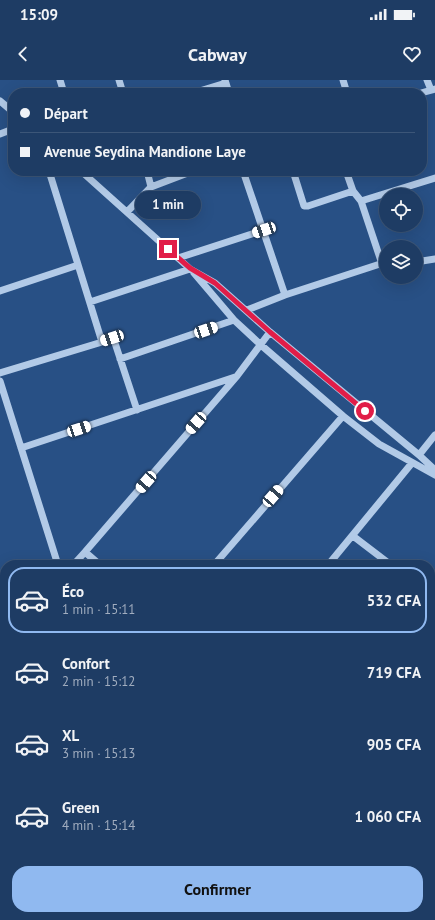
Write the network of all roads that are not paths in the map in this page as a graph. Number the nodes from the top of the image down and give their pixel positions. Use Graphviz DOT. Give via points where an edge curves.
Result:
graph roads {
  1 [pos="427,80"];
  2 [pos="225,82"];
  3 [pos="208,88"];
  4 [pos="433,89"];
  5 [pos="0,101"];
  6 [pos="8,108"];
  7 [pos="51,176"];
  8 [pos="87,176"];
  9 [pos="148,176"];
  10 [pos="180,176"];
  11 [pos="245,176"];
  12 [pos="295,176"];
  13 [pos="348,176"];
  14 [pos="435,178"];
  15 [pos="151,187"];
  16 [pos="353,191"];
  17 [pos="361,201"];
  18 [pos="127,212"];
  19 [pos="264,230"];
  20 [pos="379,255"];
  21 [pos="178,258"];
  22 [pos="435,259"];
  23 [pos="423,261"];
  24 [pos="78,265"];
  25 [pos="379,265"];
  26 [pos="190,268"];
  27 [pos="0,289"];
  28 [pos="286,295"];
  29 [pos="90,302"];
  30 [pos="246,310"];
  31 [pos="234,320"];
  32 [pos="270,332"];
  33 [pos="102,342"];
  34 [pos="261,345"];
  35 [pos="120,359"];
  36 [pos="0,373"];
  37 [pos="237,376"];
  38 [pos="0,381"];
  39 [pos="137,410"];
  40 [pos="343,416"];
  41 [pos="435,435"];
  42 [pos="21,448"];
  43 [pos="419,455"];
  44 [pos="412,463"];
  45 [pos="435,470"];
  46 [pos="435,475"];
  47 [pos="353,536"];
  48 [pos="85,552"];
  49 [pos="56,560"];
  50 [pos="78,560"];
  51 [pos="94,560"];
  52 [pos="218,560"];
  53 [pos="332,560"];
  54 [pos="385,560"];
  1 -- 4 [label="street"];
  2 -- 3 [label="street"];
  5 -- 6 [label="street"];
  7 -- 24 [label="street"];
  8 -- 18 [label="street"];
  9 -- 15 [label="street"];
  10 -- 15 [label="street"];
  11 -- 19 [label="street"];
  12 -- 16 [label="street" via="304,206"];
  13 -- 16 [label="street"];
  14 -- 17 [label="street"];
  15 -- 18 [label="street"];
  16 -- 17 [label="street"];
  17 -- 20 [label="street"];
  18 -- 21 [label="street"];
  19 -- 21 [label="street"];
  19 -- 28 [label="street"];
  21 -- 26 [label="street"];
  22 -- 23 [label="street"];
  24 -- 27 [label="street"];
  24 -- 29 [label="street"];
  25 -- 28 [label="street"];
  26 -- 29 [label="street"];
  26 -- 30 [label="street" via="215,283"];
  26 -- 31 [label="street"];
  28 -- 30 [label="street"];
  29 -- 33 [label="street"];
  30 -- 32 [label="street"];
  31 -- 34 [label="street"];
  31 -- 35 [label="street"];
  32 -- 34 [label="street"];
  32 -- 43 [label="street"];
  33 -- 35 [label="street" via="113,339"];
  33 -- 36 [label="street"];
  34 -- 37 [label="street"];
  34 -- 40 [label="street"];
  35 -- 39 [label="street"];
  37 -- 39 [label="street"];
  37 -- 48 [label="street"];
  38 -- 42 [label="street"];
  39 -- 42 [label="street"];
  40 -- 44 [label="street" via="379,444"];
  40 -- 52 [label="street"];
  41 -- 43 [label="street"];
  42 -- 49 [label="street"];
  43 -- 45 [label="street"];
  44 -- 46 [label="street"];
  44 -- 47 [label="street"];
  47 -- 53 [label="street"];
  47 -- 54 [label="street"];
  48 -- 50 [label="street"];
  48 -- 51 [label="street"];
}
